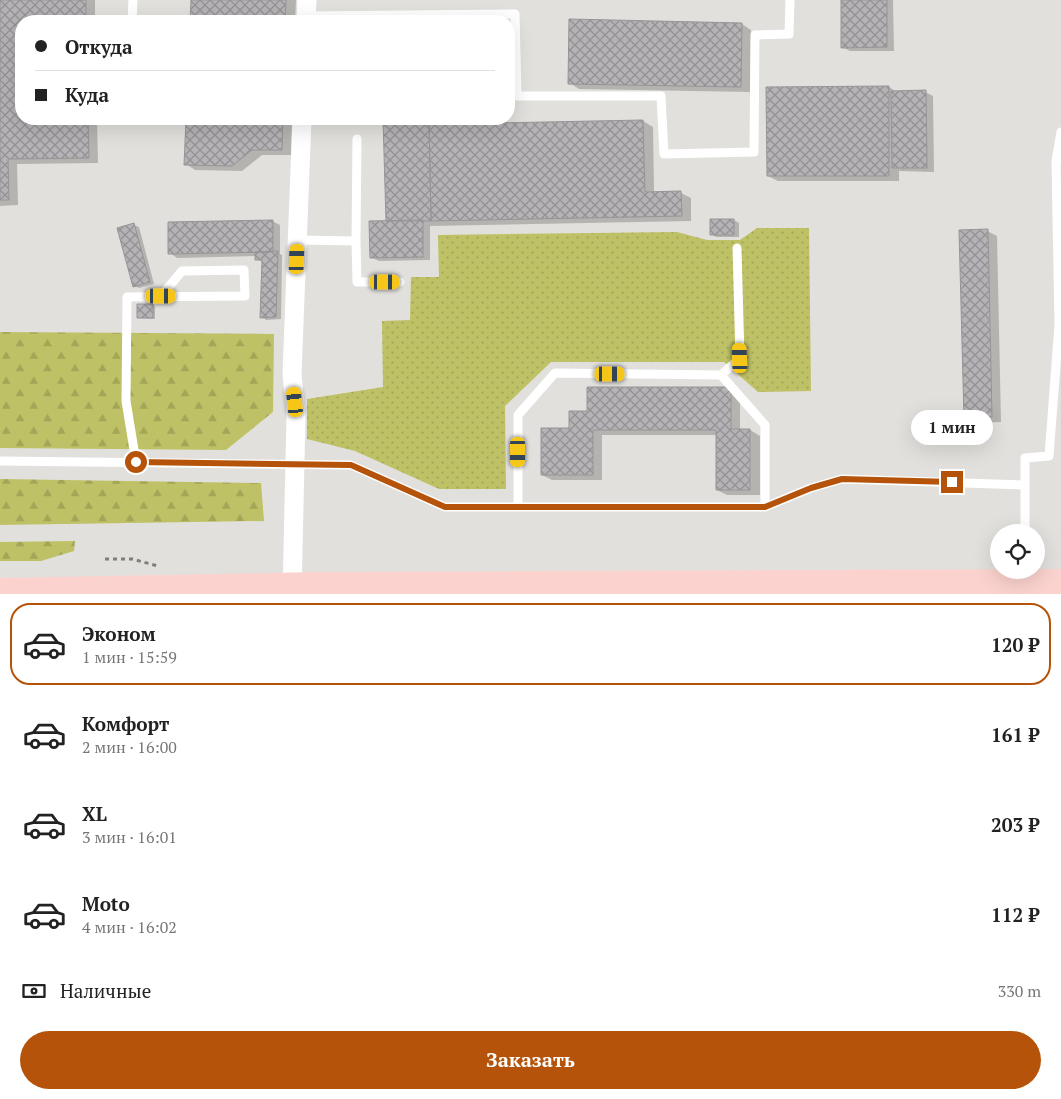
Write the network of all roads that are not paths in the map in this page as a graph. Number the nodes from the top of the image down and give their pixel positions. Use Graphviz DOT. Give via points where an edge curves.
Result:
graph roads {
  1 [pos="133,0"];
  2 [pos="790,0"];
  3 [pos="306,12"];
  4 [pos="132,15"];
  5 [pos="302,125"];
  6 [pos="1061,132"];
  7 [pos="357,139"];
  8 [pos="1059,161"];
  9 [pos="297,240"];
  10 [pos="356,241"];
  11 [pos="737,248"];
  12 [pos="400,282"];
  13 [pos="161,296"];
  14 [pos="721,374"];
  15 [pos="0,461"];
  16 [pos="136,462"];
  17 [pos="295,464"];
  18 [pos="1025,484"];
  19 [pos="518,507"];
  20 [pos="765,507"];
  21 [pos="1025,524"];
  22 [pos="990,579"];
  23 [pos="1040,579"];
  24 [pos="159,583"];
  25 [pos="1061,583"];
  26 [pos="854,589"];
  27 [pos="379,590"];
  28 [pos="573,590"];
  29 [pos="292,591"];
  30 [pos="0,592"];
  1 -- 4 [label="lane"];
  2 -- 3 [label="lane" via="789,34 755,35 754,152 664,154 661,96 517,96 515,14"];
  5 -- 9 [label="street"];
  6 -- 8 [label="lane"];
  7 -- 10 [label="lane"];
  8 -- 18 [label="lane" via="1059,325 1049,456 1025,458"];
  9 -- 10 [label="lane"];
  9 -- 17 [label="street" via="292,374 296,416"];
  10 -- 12 [label="lane" via="357,282"];
  11 -- 14 [label="lane" via="740,358"];
  13 -- 13 [label="lane" via="245,296 244,270 182,271"];
  13 -- 16 [label="lane" via="127,297 126,401"];
  14 -- 19 [label="lane" via="555,373 518,415"];
  14 -- 20 [label="lane" via="765,425"];
  15 -- 16 [label="lane"];
  16 -- 17 [label="lane"];
  17 -- 19 [label="lane" via="351,465 445,507"];
  17 -- 29 [label="street"];
  18 -- 20 [label="lane" via="842,479"];
  18 -- 21 [label="lane"];
  19 -- 20 [label="lane"];
  22 -- 26 [label="main road"];
  23 -- 25 [label="main road"];
  24 -- 29 [label="main road"];
  24 -- 30 [label="main road"];
  26 -- 28 [label="main road"];
  27 -- 28 [label="main road"];
  27 -- 29 [label="main road"];
}
